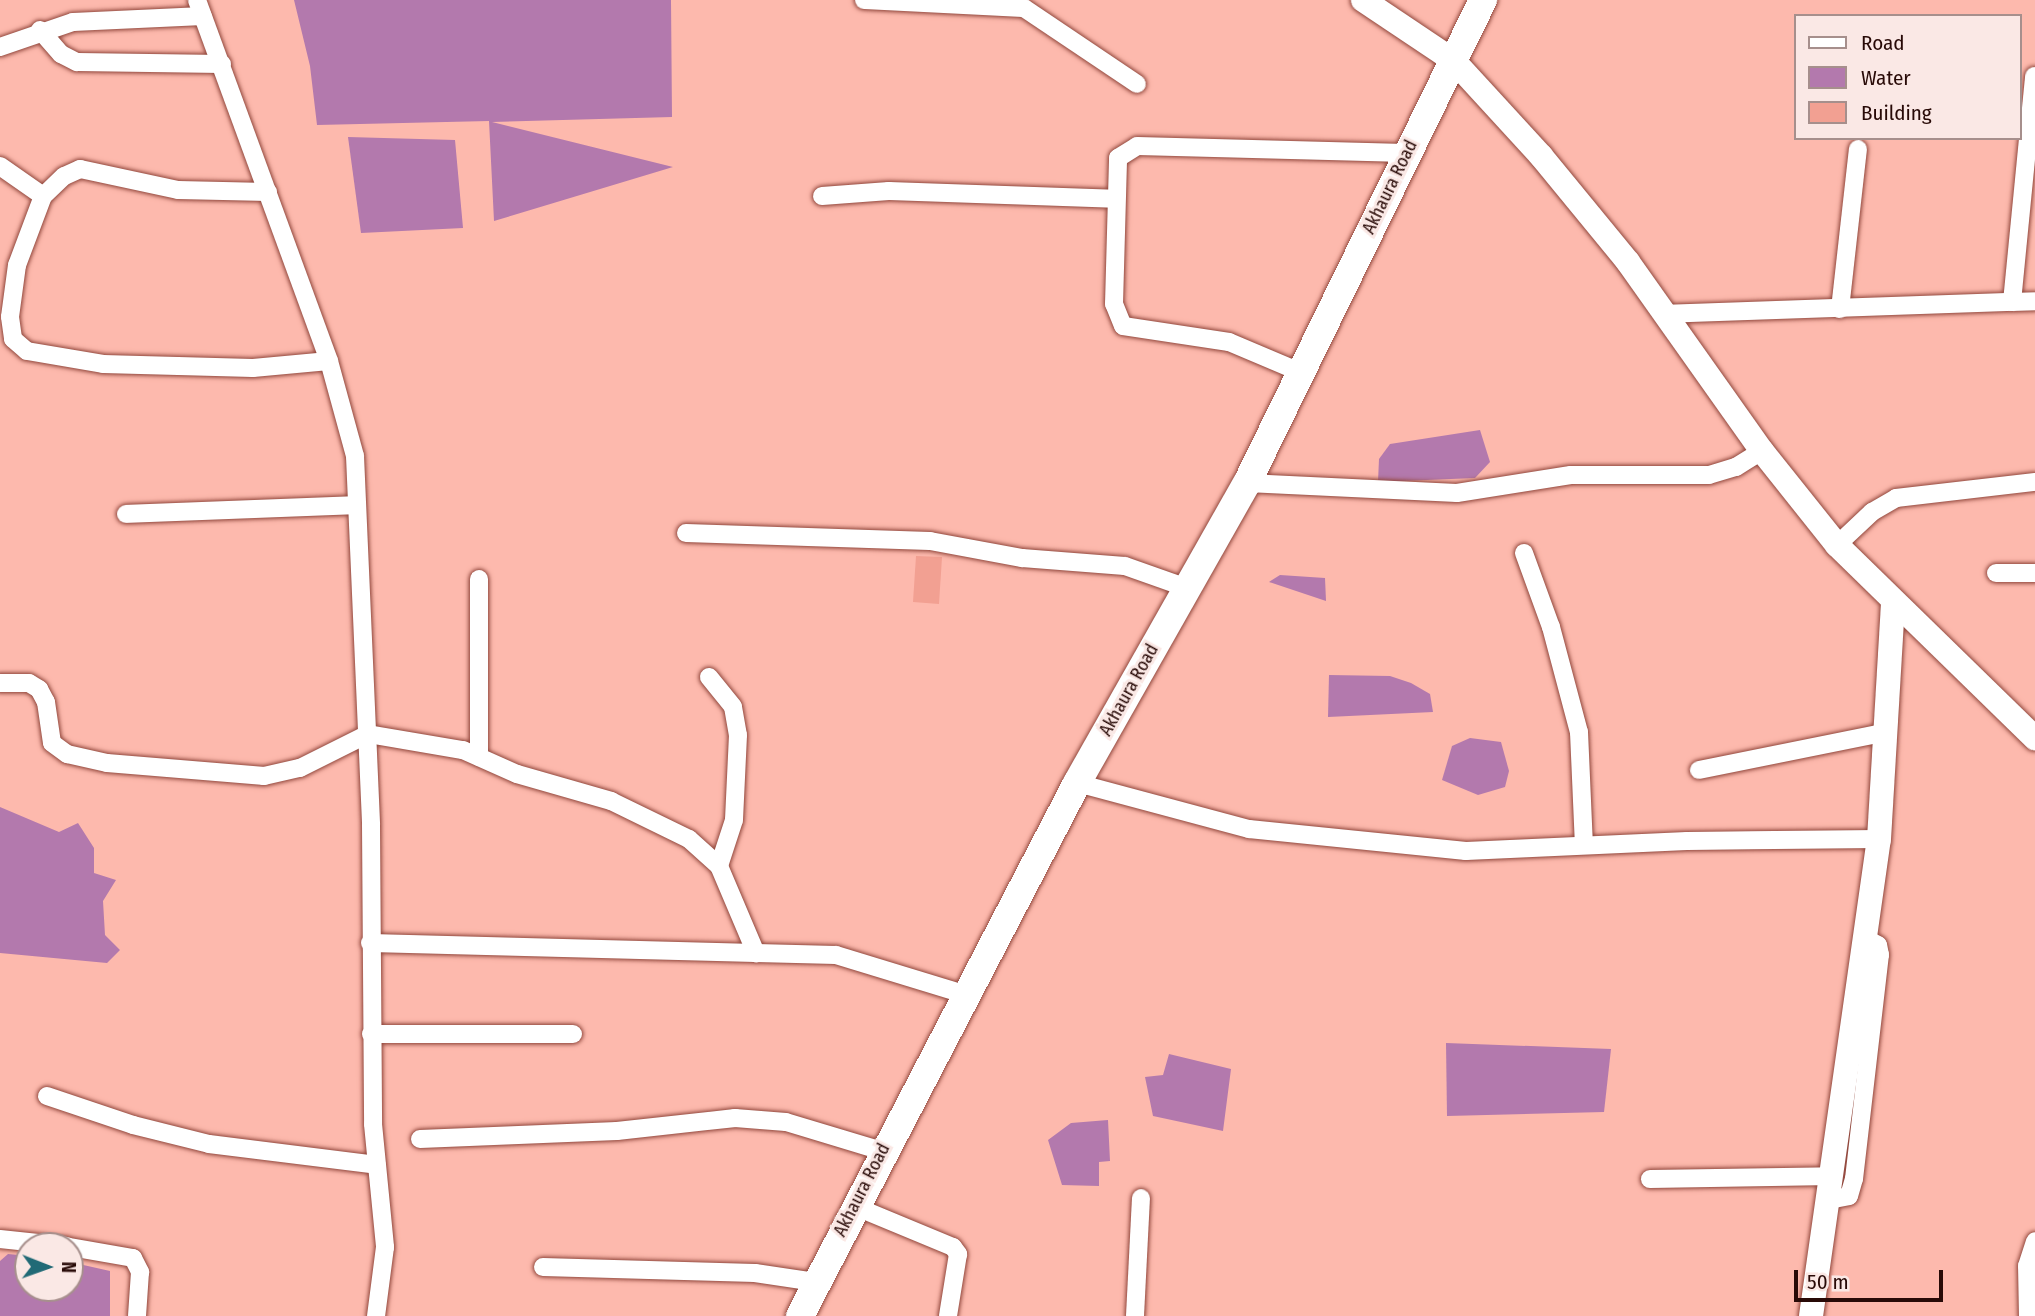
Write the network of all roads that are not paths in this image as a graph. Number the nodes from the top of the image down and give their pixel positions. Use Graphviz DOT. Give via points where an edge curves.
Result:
graph roads {
  1 [pos="864,0"];
  2 [pos="1363,0"];
  3 [pos="1483,0"];
  4 [pos="1025,4"];
  5 [pos="200,8"];
  6 [pos="40,30"];
  7 [pos="0,47"];
  8 [pos="1454,61"];
  9 [pos="222,64"];
  10 [pos="2034,76"];
  11 [pos="1137,84"];
  12 [pos="1858,149"];
  13 [pos="1406,153"];
  14 [pos="0,166"];
  15 [pos="268,192"];
  16 [pos="43,196"];
  17 [pos="822,196"];
  18 [pos="1114,199"];
  19 [pos="2035,301"];
  20 [pos="2012,302"];
  21 [pos="1840,309"];
  22 [pos="1663,314"];
  23 [pos="329,361"];
  24 [pos="1300,372"];
  25 [pos="1762,451"];
  26 [pos="2035,482"];
  27 [pos="1247,483"];
  28 [pos="357,505"];
  29 [pos="126,514"];
  30 [pos="686,533"];
  31 [pos="1837,545"];
  32 [pos="1524,553"];
  33 [pos="1996,573"];
  34 [pos="2035,573"];
  35 [pos="479,579"];
  36 [pos="1187,588"];
  37 [pos="1893,603"];
  38 [pos="709,677"];
  39 [pos="0,683"];
  40 [pos="1887,732"];
  41 [pos="368,734"];
  42 [pos="2035,738"];
  43 [pos="479,757"];
  44 [pos="1699,770"];
  45 [pos="1077,783"];
  46 [pos="1879,839"];
  47 [pos="1584,845"];
  48 [pos="719,866"];
  49 [pos="370,943"];
  50 [pos="755,953"];
  51 [pos="967,995"];
  52 [pos="371,1034"];
  53 [pos="573,1034"];
  54 [pos="47,1096"];
  55 [pos="420,1139"];
  56 [pos="882,1151"];
  57 [pos="377,1165"];
  58 [pos="1650,1179"];
  59 [pos="1831,1188"];
  60 [pos="1141,1198"];
  61 [pos="854,1206"];
  62 [pos="2035,1241"];
  63 [pos="84,1249"];
  64 [pos="543,1267"];
  65 [pos="815,1282"];
  66 [pos="137,1316"];
  67 [pos="376,1316"];
  68 [pos="800,1316"];
  69 [pos="948,1316"];
  70 [pos="1135,1316"];
  71 [pos="1811,1316"];
  72 [pos="2028,1316"];
  1 -- 4 [label="street"];
  2 -- 8 [label="street"];
  3 -- 8 [label="main road, Akhaura Road"];
  4 -- 11 [label="street"];
  5 -- 6 [label="street"];
  5 -- 9 [label="street"];
  6 -- 7 [label="street"];
  6 -- 9 [label="street" via="61,54 77,62"];
  8 -- 13 [label="main road, Akhaura Road"];
  8 -- 22 [label="street" via="1541,156 1628,262"];
  9 -- 15 [label="street"];
  10 -- 20 [label="street"];
  12 -- 21 [label="street"];
  13 -- 18 [label="street" via="1137,146 1118,158"];
  13 -- 24 [label="main road, Akhaura Road"];
  14 -- 16 [label="street"];
  15 -- 16 [label="street" via="178,190 80,169 64,176"];
  15 -- 23 [label="street"];
  16 -- 23 [label="street" via="17,265 12,294 11,331 20,348 48,357 103,364 253,368"];
  17 -- 18 [label="street" via="890,191"];
  18 -- 24 [label="street" via="1114,304 1123,326 1229,342"];
  19 -- 20 [label="street"];
  20 -- 21 [label="street"];
  21 -- 22 [label="street"];
  22 -- 25 [label="street"];
  23 -- 28 [label="street" via="352,437"];
  24 -- 27 [label="main road, Akhaura Road"];
  25 -- 27 [label="street" via="1736,467 1709,475 1571,475 1457,493"];
  25 -- 31 [label="street"];
  26 -- 31 [label="street" via="1902,496 1872,512"];
  27 -- 36 [label="main road, Akhaura Road"];
  28 -- 29 [label="street"];
  28 -- 41 [label="street"];
  30 -- 36 [label="street" via="930,541 1022,558 1125,566"];
  31 -- 37 [label="street"];
  32 -- 47 [label="street" via="1551,626 1579,732"];
  33 -- 34 [label="street"];
  35 -- 43 [label="street"];
  36 -- 45 [label="main road, Akhaura Road"];
  37 -- 40 [label="street"];
  37 -- 42 [label="street"];
  38 -- 48 [label="street" via="733,707 738,735 734,820"];
  39 -- 41 [label="street" via="29,683 39,689 46,702 52,743 67,754 107,763 264,776 300,768"];
  40 -- 44 [label="street"];
  40 -- 46 [label="street"];
  41 -- 43 [label="street" via="440,744"];
  41 -- 49 [label="street"];
  43 -- 48 [label="street" via="653,818 689,839"];
  45 -- 47 [label="street" via="1210,822 1294,835 1466,851"];
  45 -- 51 [label="main road, Akhaura Road"];
  46 -- 47 [label="street"];
  46 -- 59 [label="street"];
  48 -- 50 [label="street"];
  49 -- 50 [label="street"];
  49 -- 52 [label="street"];
  50 -- 51 [label="street" via="836,955"];
  51 -- 56 [label="main road, Akhaura Road"];
  52 -- 53 [label="street"];
  52 -- 57 [label="street"];
  54 -- 57 [label="street" via="133,1125 209,1143"];
  55 -- 56 [label="street" via="617,1131 735,1118 786,1122"];
  56 -- 61 [label="main road, Akhaura Road"];
  57 -- 67 [label="street" via="385,1247"];
  58 -- 59 [label="street"];
  59 -- 71 [label="street"];
  60 -- 70 [label="street"];
  61 -- 65 [label="main road, Akhaura Road"];
  61 -- 69 [label="street" via="953,1247 958,1255"];
  62 -- 72 [label="street" via="2027,1266"];
  63 -- 66 [label="street" via="133,1258 140,1272"];
  64 -- 65 [label="street" via="755,1273"];
  65 -- 68 [label="main road, Akhaura Road"];
}
